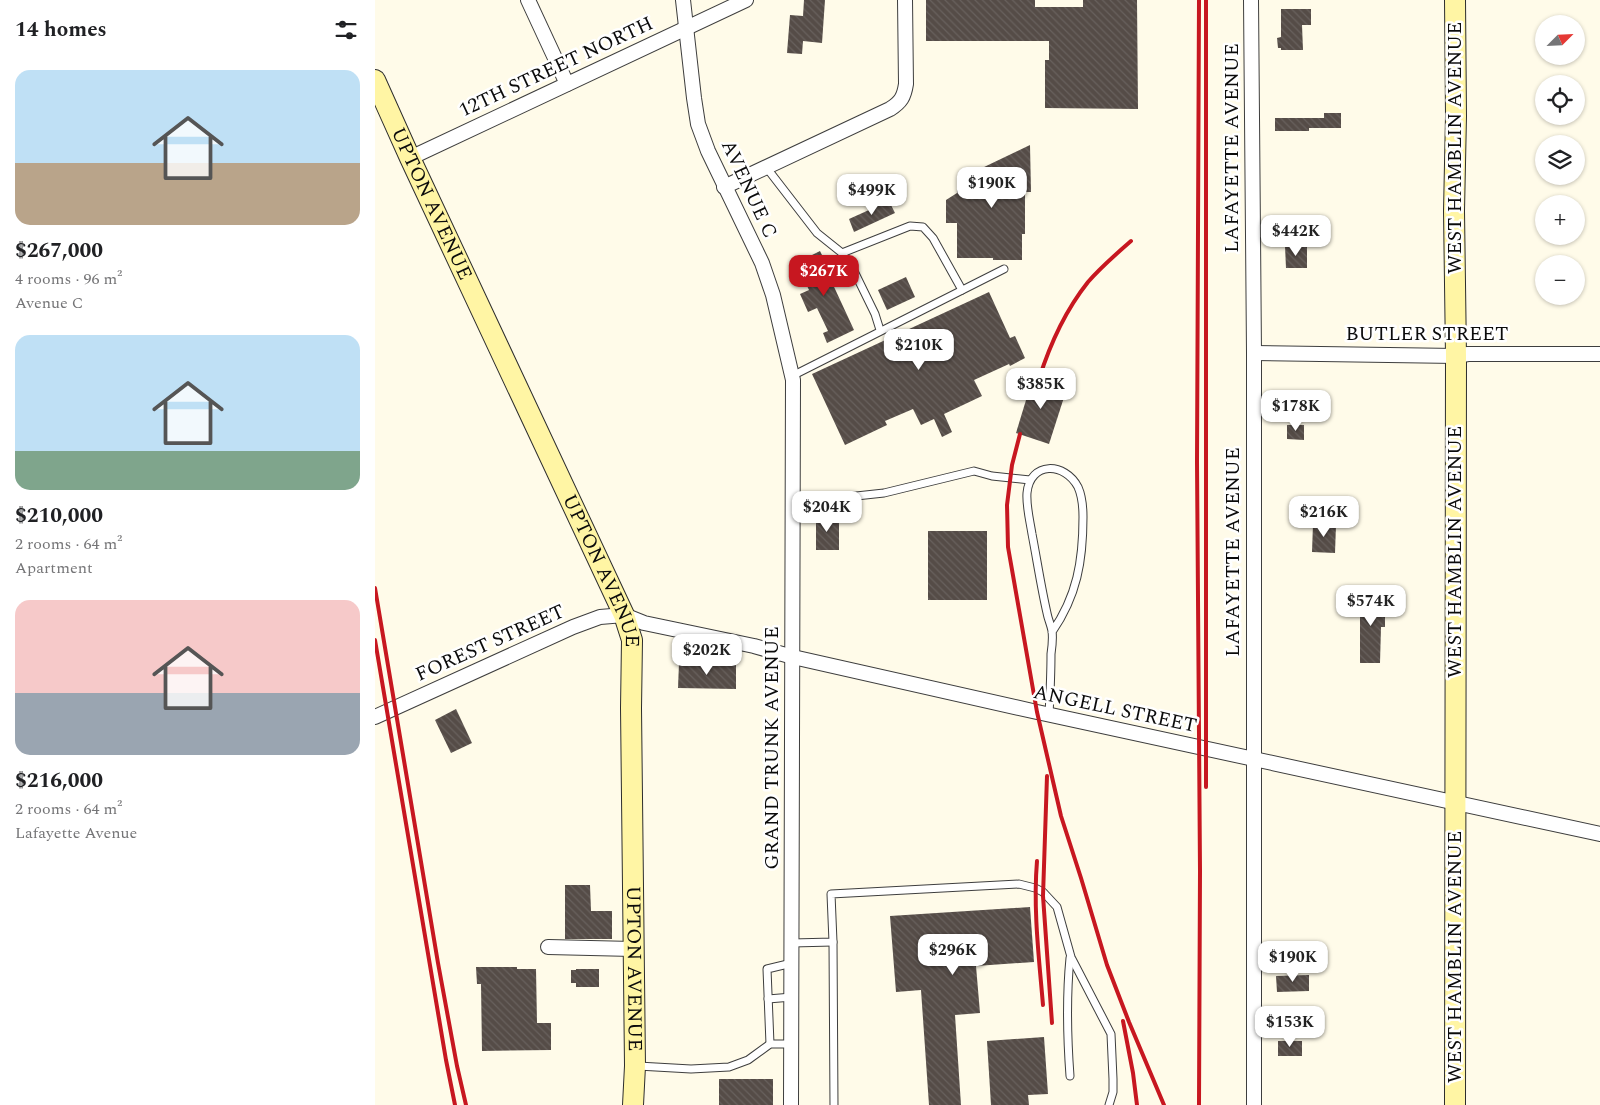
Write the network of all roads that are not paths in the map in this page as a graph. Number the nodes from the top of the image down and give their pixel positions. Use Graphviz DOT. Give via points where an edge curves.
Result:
graph roads {
  1 [pos="528,0"];
  2 [pos="683,0"];
  3 [pos="746,0"];
  4 [pos="905,0"];
  5 [pos="1251,0"];
  6 [pos="1455,0"];
  7 [pos="685,29"];
  8 [pos="375,80"];
  9 [pos="567,84"];
  10 [pos="410,158"];
  11 [pos="767,167"];
  12 [pos="724,187"];
  13 [pos="841,253"];
  14 [pos="1004,270"];
  15 [pos="963,290"];
  16 [pos="880,330"];
  17 [pos="1254,353"];
  18 [pos="1600,354"];
  19 [pos="1456,356"];
  20 [pos="791,376"];
  21 [pos="793,391"];
  22 [pos="1031,480"];
  23 [pos="847,496"];
  24 [pos="624,615"];
  25 [pos="1052,632"];
  26 [pos="793,657"];
  27 [pos="1049,715"];
  28 [pos="375,717"];
  29 [pos="1254,760"];
  30 [pos="1455,803"];
  31 [pos="1600,834"];
  32 [pos="833,942"];
  33 [pos="792,943"];
  34 [pos="547,947"];
  35 [pos="633,949"];
  36 [pos="1071,957"];
  37 [pos="792,962"];
  38 [pos="792,997"];
  39 [pos="768,998"];
  40 [pos="770,1044"];
  41 [pos="792,1044"];
  42 [pos="635,1066"];
  43 [pos="1070,1076"];
  44 [pos="633,1105"];
  45 [pos="791,1105"];
  46 [pos="834,1105"];
  47 [pos="1109,1105"];
  48 [pos="1254,1105"];
  49 [pos="1455,1105"];
  1 -- 9 [label="street"];
  2 -- 7 [label="street, AVENUE C"];
  3 -- 7 [label="street, 12TH STREET NORTH"];
  4 -- 11 [label="street" via="906,84 899,103"];
  5 -- 17 [label="street, LAFAYETTE AVENUE"];
  6 -- 19 [label="street, WEST HAMBLIN AVENUE"];
  7 -- 9 [label="street, 12TH STREET NORTH"];
  7 -- 12 [label="street, AVENUE C" via="698,124"];
  8 -- 10 [label="street, UPTON AVENUE"];
  9 -- 10 [label="street, 12TH STREET NORTH"];
  10 -- 24 [label="street, UPTON AVENUE"];
  11 -- 12 [label="street"];
  11 -- 13 [label="lane" via="817,233"];
  12 -- 20 [label="street, AVENUE C" via="762,263"];
  13 -- 15 [label="lane" via="910,226 923,227 933,238"];
  13 -- 16 [label="lane" via="853,269"];
  14 -- 15 [label="lane"];
  15 -- 16 [label="lane"];
  16 -- 20 [label="lane"];
  17 -- 19 [label="street, BUTLER STREET"];
  17 -- 29 [label="street, LAFAYETTE AVENUE"];
  18 -- 19 [label="street, BUTLER STREET"];
  19 -- 30 [label="street, WEST HAMBLIN AVENUE"];
  20 -- 21 [label="street, AVENUE C"];
  21 -- 26 [label="street, GRAND TRUNK AVENUE"];
  22 -- 23 [label="lane" via="974,471 884,493"];
  22 -- 25 [label="lane" via="1027,492 1028,507"];
  22 -- 25 [label="lane" via="1050,468 1062,470 1079,489 1083,507 1081,565 1064,615"];
  24 -- 26 [label="street, ANGELL STREET" via="644,623"];
  24 -- 28 [label="street, FOREST STREET" via="600,618 573,627"];
  24 -- 35 [label="street, UPTON AVENUE" via="632,640"];
  25 -- 27 [label="lane"];
  26 -- 27 [label="street, ANGELL STREET"];
  26 -- 33 [label="street, GRAND TRUNK AVENUE"];
  27 -- 29 [label="street, ANGELL STREET"];
  29 -- 30 [label="street, ANGELL STREET"];
  29 -- 48 [label="street, LAFAYETTE AVENUE"];
  30 -- 31 [label="street, ANGELL STREET"];
  30 -- 49 [label="street, WEST HAMBLIN AVENUE"];
  32 -- 33 [label="lane"];
  32 -- 36 [label="lane" via="831,894 1019,884 1043,892 1057,907"];
  32 -- 46 [label="lane"];
  33 -- 37 [label="street, GRAND TRUNK AVENUE"];
  34 -- 35 [label="street"];
  35 -- 42 [label="street, UPTON AVENUE"];
  36 -- 43 [label="lane" via="1067,992"];
  36 -- 47 [label="lane" via="1111,1034 1113,1092"];
  37 -- 38 [label="street, GRAND TRUNK AVENUE"];
  37 -- 39 [label="lane" via="767,969"];
  38 -- 39 [label="lane"];
  38 -- 41 [label="street, GRAND TRUNK AVENUE"];
  39 -- 40 [label="lane"];
  40 -- 41 [label="lane"];
  40 -- 42 [label="lane" via="748,1060 729,1067"];
  41 -- 45 [label="street, GRAND TRUNK AVENUE"];
  42 -- 44 [label="street, UPTON AVENUE"];
}
